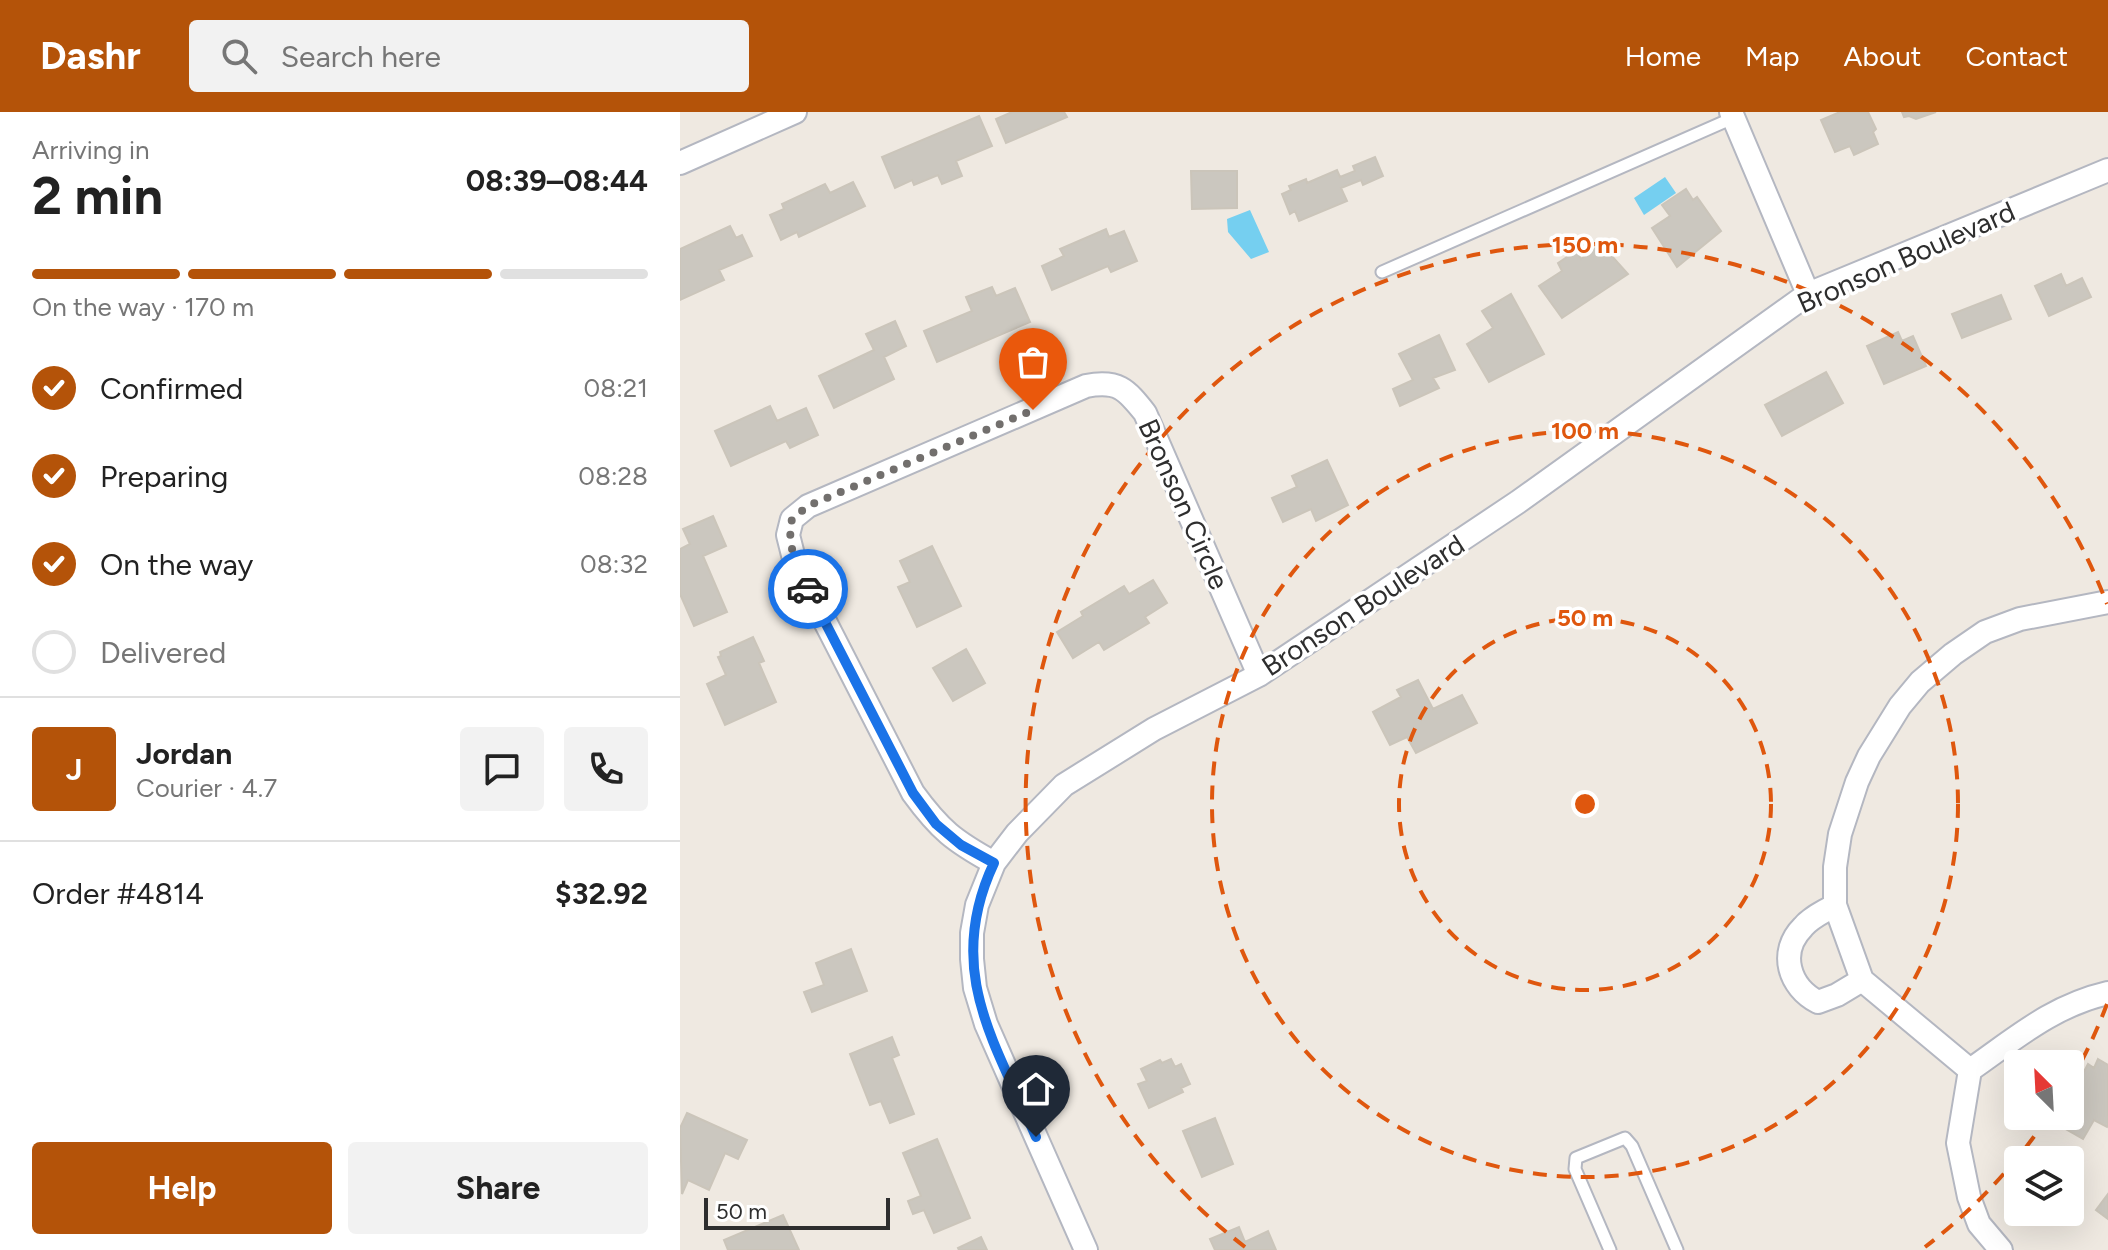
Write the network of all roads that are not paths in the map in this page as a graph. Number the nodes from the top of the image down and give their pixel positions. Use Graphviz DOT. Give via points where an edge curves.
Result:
graph roads {
  1 [pos="795,112"];
  2 [pos="1732,115"];
  3 [pos="680,163"];
  4 [pos="2108,170"];
  5 [pos="1382,272"];
  6 [pos="1808,294"];
  7 [pos="2108,602"];
  8 [pos="1259,675"];
  9 [pos="994,863"];
  10 [pos="1835,905"];
  11 [pos="1862,980"];
  12 [pos="2108,993"];
  13 [pos="1970,1070"];
  14 [pos="1086,1250"];
  15 [pos="1610,1250"];
  16 [pos="1677,1250"];
  17 [pos="2001,1250"];
  1 -- 3 [label="street"];
  2 -- 5 [label="lane"];
  2 -- 6 [label="street"];
  4 -- 6 [label="street, Bronson Boulevard"];
  6 -- 8 [label="street, Bronson Boulevard" via="1518,502"];
  7 -- 10 [label="street" via="2020,619 1985,632 1920,682 1900,706 1857,782 1840,834"];
  8 -- 9 [label="street, Bronson Boulevard" via="1154,729 1064,785"];
  8 -- 9 [label="street, Bronson Circle" via="1145,413 1119,386 1086,386 808,506 792,519 788,535 795,563 913,793 936,824"];
  9 -- 14 [label="street, Bronson Boulevard" via="972,933 975,988"];
  10 -- 11 [label="street"];
  10 -- 11 [label="street" via="1794,938 1789,966 1793,980 1803,995 1818,1002"];
  11 -- 13 [label="street"];
  12 -- 13 [label="street" via="2045,1018"];
  13 -- 17 [label="street" via="1958,1143 1979,1224"];
  15 -- 16 [label="lane" via="1575,1169 1576,1158 1625,1138"];
}
